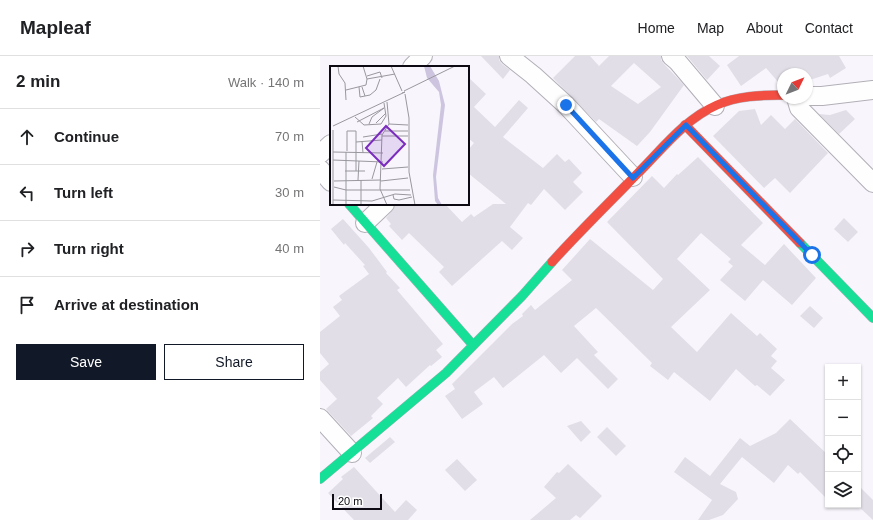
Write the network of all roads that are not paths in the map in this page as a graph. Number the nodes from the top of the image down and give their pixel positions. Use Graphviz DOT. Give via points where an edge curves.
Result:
graph roads {
  1 [pos="423,56"];
  2 [pos="508,56"];
  3 [pos="671,56"];
  4 [pos="413,66"];
  5 [pos="873,90"];
  6 [pos="777,96"];
  7 [pos="813,96"];
  8 [pos="798,104"];
  9 [pos="716,106"];
  10 [pos="686,125"];
  11 [pos="330,145"];
  12 [pos="320,154"];
  13 [pos="320,169"];
  14 [pos="633,178"];
  15 [pos="330,181"];
  16 [pos="873,183"];
  17 [pos="350,205"];
  18 [pos="384,205"];
  19 [pos="365,223"];
  20 [pos="873,318"];
  21 [pos="473,345"];
  22 [pos="320,418"];
  23 [pos="352,453"];
  24 [pos="320,479"];
  1 -- 4 [label="street"];
  2 -- 14 [label="street" via="566,105"];
  3 -- 9 [label="street"];
  5 -- 7 [label="street"];
  6 -- 9 [label="street" via="740,99"];
  8 -- 16 [label="street"];
  9 -- 10 [label="street"];
  10 -- 14 [label="street"];
  10 -- 20 [label="street"];
  11 -- 12 [label="street"];
  13 -- 15 [label="street"];
  14 -- 21 [label="street"];
  17 -- 19 [label="street"];
  18 -- 19 [label="street"];
  19 -- 21 [label="street"];
  21 -- 23 [label="street" via="446,373"];
  22 -- 23 [label="street"];
  23 -- 24 [label="street"];
}
